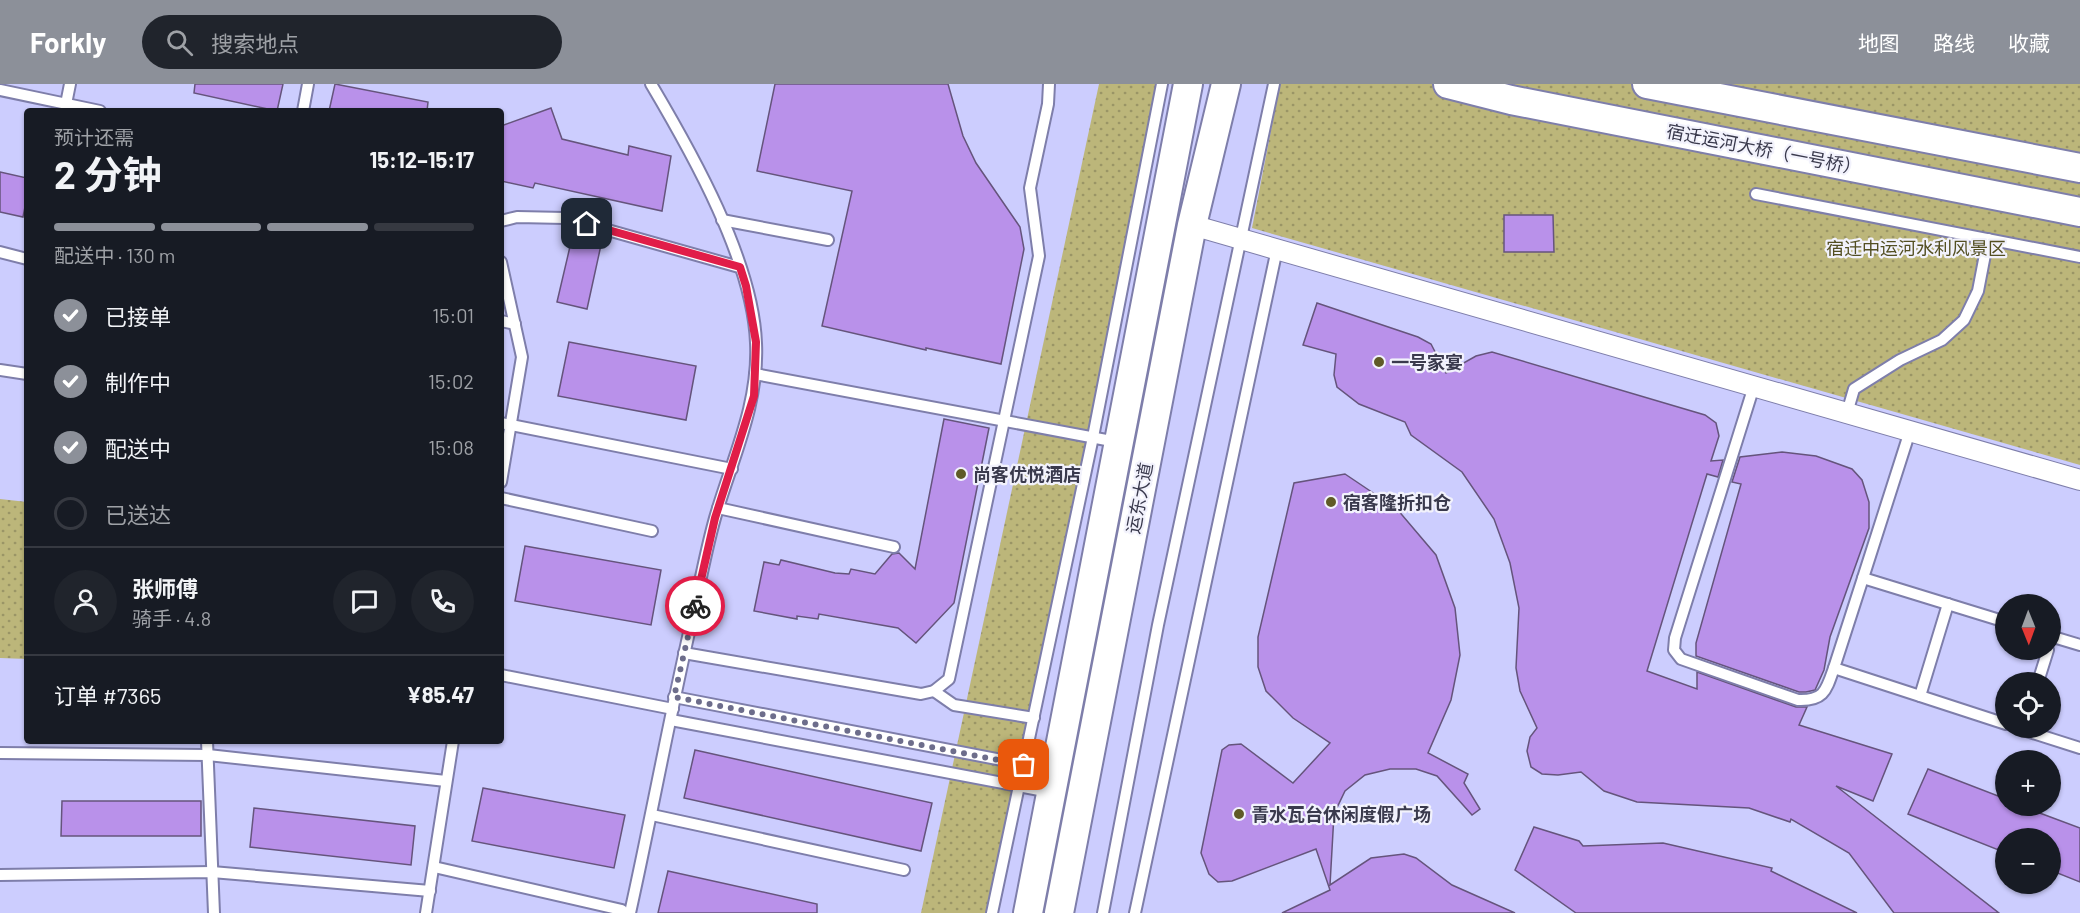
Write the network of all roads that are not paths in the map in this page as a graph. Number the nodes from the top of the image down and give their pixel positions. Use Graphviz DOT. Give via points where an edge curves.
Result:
graph roads {
  1 [pos="70,84"];
  2 [pos="308,84"];
  3 [pos="651,84"];
  4 [pos="1049,84"];
  5 [pos="1162,84"];
  6 [pos="1188,84"];
  7 [pos="1226,84"];
  8 [pos="1274,84"];
  9 [pos="1448,84"];
  10 [pos="1647,84"];
  11 [pos="0,90"];
  12 [pos="24,90"];
  13 [pos="66,104"];
  14 [pos="85,108"];
  15 [pos="304,108"];
  16 [pos="2080,168"];
  17 [pos="1756,194"];
  18 [pos="2080,212"];
  19 [pos="504,220"];
  20 [pos="722,220"];
  21 [pos="1192,225"];
  22 [pos="1240,239"];
  23 [pos="1988,239"];
  24 [pos="828,240"];
  25 [pos="1277,249"];
  26 [pos="0,252"];
  27 [pos="2080,257"];
  28 [pos="24,258"];
  29 [pos="740,267"];
  30 [pos="504,275"];
  31 [pos="504,322"];
  32 [pos="515,324"];
  33 [pos="0,370"];
  34 [pos="24,374"];
  35 [pos="755,374"];
  36 [pos="1754,386"];
  37 [pos="1847,413"];
  38 [pos="1004,420"];
  39 [pos="506,424"];
  40 [pos="1910,431"];
  41 [pos="1105,440"];
  42 [pos="504,447"];
  43 [pos="732,469"];
  44 [pos="2080,480"];
  45 [pos="504,499"];
  46 [pos="718,508"];
  47 [pos="652,531"];
  48 [pos="894,547"];
  49 [pos="1863,578"];
  50 [pos="1948,604"];
  51 [pos="1995,619"];
  52 [pos="2061,640"];
  53 [pos="2080,645"];
  54 [pos="684,653"];
  55 [pos="1834,668"];
  56 [pos="504,676"];
  57 [pos="934,691"];
  58 [pos="1920,696"];
  59 [pos="674,697"];
  60 [pos="672,715"];
  61 [pos="1034,718"];
  62 [pos="1995,720"];
  63 [pos="2052,738"];
  64 [pos="207,744"];
  65 [pos="452,744"];
  66 [pos="2080,748"];
  67 [pos="0,753"];
  68 [pos="208,755"];
  69 [pos="1024,765"];
  70 [pos="446,781"];
  71 [pos="1055,782"];
  72 [pos="1018,786"];
  73 [pos="652,815"];
  74 [pos="435,867"];
  75 [pos="904,870"];
  76 [pos="212,872"];
  77 [pos="0,875"];
  78 [pos="430,891"];
  79 [pos="214,913"];
  80 [pos="426,913"];
  81 [pos="623,913"];
  82 [pos="630,913"];
  83 [pos="992,913"];
  84 [pos="1028,913"];
  85 [pos="1059,913"];
  86 [pos="1103,913"];
  87 [pos="1135,913"];
  1 -- 13 [label="lane"];
  2 -- 15 [label="lane"];
  3 -- 20 [label="lane" via="680,132"];
  4 -- 38 [label="lane" via="1030,188 1039,256"];
  5 -- 41 [label="lane"];
  6 -- 41 [label="main road, 运东大道"];
  7 -- 21 [label="main road, 运东大道"];
  8 -- 22 [label="lane"];
  9 -- 18 [label="main road, 宿迁运河大桥（一号桥）"];
  10 -- 16 [label="main road"];
  11 -- 12 [label="lane"];
  12 -- 13 [label="lane"];
  13 -- 14 [label="lane"];
  17 -- 23 [label="lane"];
  19 -- 29 [label="lane" via="565,218"];
  20 -- 24 [label="lane"];
  20 -- 29 [label="lane"];
  21 -- 22 [label="street"];
  21 -- 85 [label="main road, 运东大道"];
  22 -- 25 [label="street"];
  22 -- 86 [label="lane" via="1158,625"];
  23 -- 27 [label="lane"];
  23 -- 37 [label="lane" via="1978,291 1964,320 1942,340 1854,389"];
  25 -- 36 [label="street"];
  25 -- 87 [label="lane"];
  26 -- 28 [label="lane"];
  29 -- 35 [label="lane" via="756,342"];
  30 -- 32 [label="lane"];
  31 -- 32 [label="lane"];
  32 -- 39 [label="lane" via="522,372"];
  33 -- 34 [label="lane"];
  35 -- 38 [label="lane"];
  35 -- 43 [label="lane" via="754,396"];
  36 -- 37 [label="street"];
  36 -- 55 [label="lane" via="1674,650 1681,659 1798,700 1812,701 1821,696"];
  37 -- 40 [label="street"];
  38 -- 41 [label="lane"];
  38 -- 57 [label="lane" via="949,680"];
  39 -- 42 [label="lane"];
  39 -- 43 [label="lane"];
  40 -- 44 [label="street"];
  40 -- 49 [label="lane"];
  41 -- 61 [label="lane"];
  41 -- 71 [label="main road, 运东大道"];
  43 -- 46 [label="lane"];
  45 -- 47 [label="lane"];
  46 -- 48 [label="lane"];
  46 -- 54 [label="lane"];
  49 -- 50 [label="lane"];
  49 -- 55 [label="lane"];
  50 -- 51 [label="lane"];
  50 -- 58 [label="lane"];
  52 -- 53 [label="lane"];
  54 -- 57 [label="lane" via="921,694"];
  54 -- 59 [label="lane"];
  55 -- 58 [label="lane"];
  56 -- 60 [label="lane"];
  57 -- 61 [label="lane" via="954,705"];
  58 -- 62 [label="lane"];
  59 -- 60 [label="lane"];
  59 -- 69 [label="lane"];
  60 -- 72 [label="lane"];
  60 -- 73 [label="lane"];
  61 -- 69 [label="lane"];
  63 -- 66 [label="lane"];
  64 -- 68 [label="lane"];
  65 -- 70 [label="lane"];
  67 -- 68 [label="lane"];
  68 -- 70 [label="lane"];
  68 -- 76 [label="lane"];
  69 -- 71 [label="lane"];
  69 -- 72 [label="lane"];
  70 -- 74 [label="lane"];
  71 -- 72 [label="lane"];
  71 -- 84 [label="main road, 运东大道"];
  72 -- 83 [label="lane"];
  73 -- 75 [label="lane"];
  73 -- 82 [label="lane"];
  74 -- 78 [label="lane"];
  74 -- 81 [label="lane"];
  76 -- 77 [label="lane"];
  76 -- 78 [label="lane"];
  76 -- 79 [label="lane"];
  78 -- 80 [label="lane"];
}
